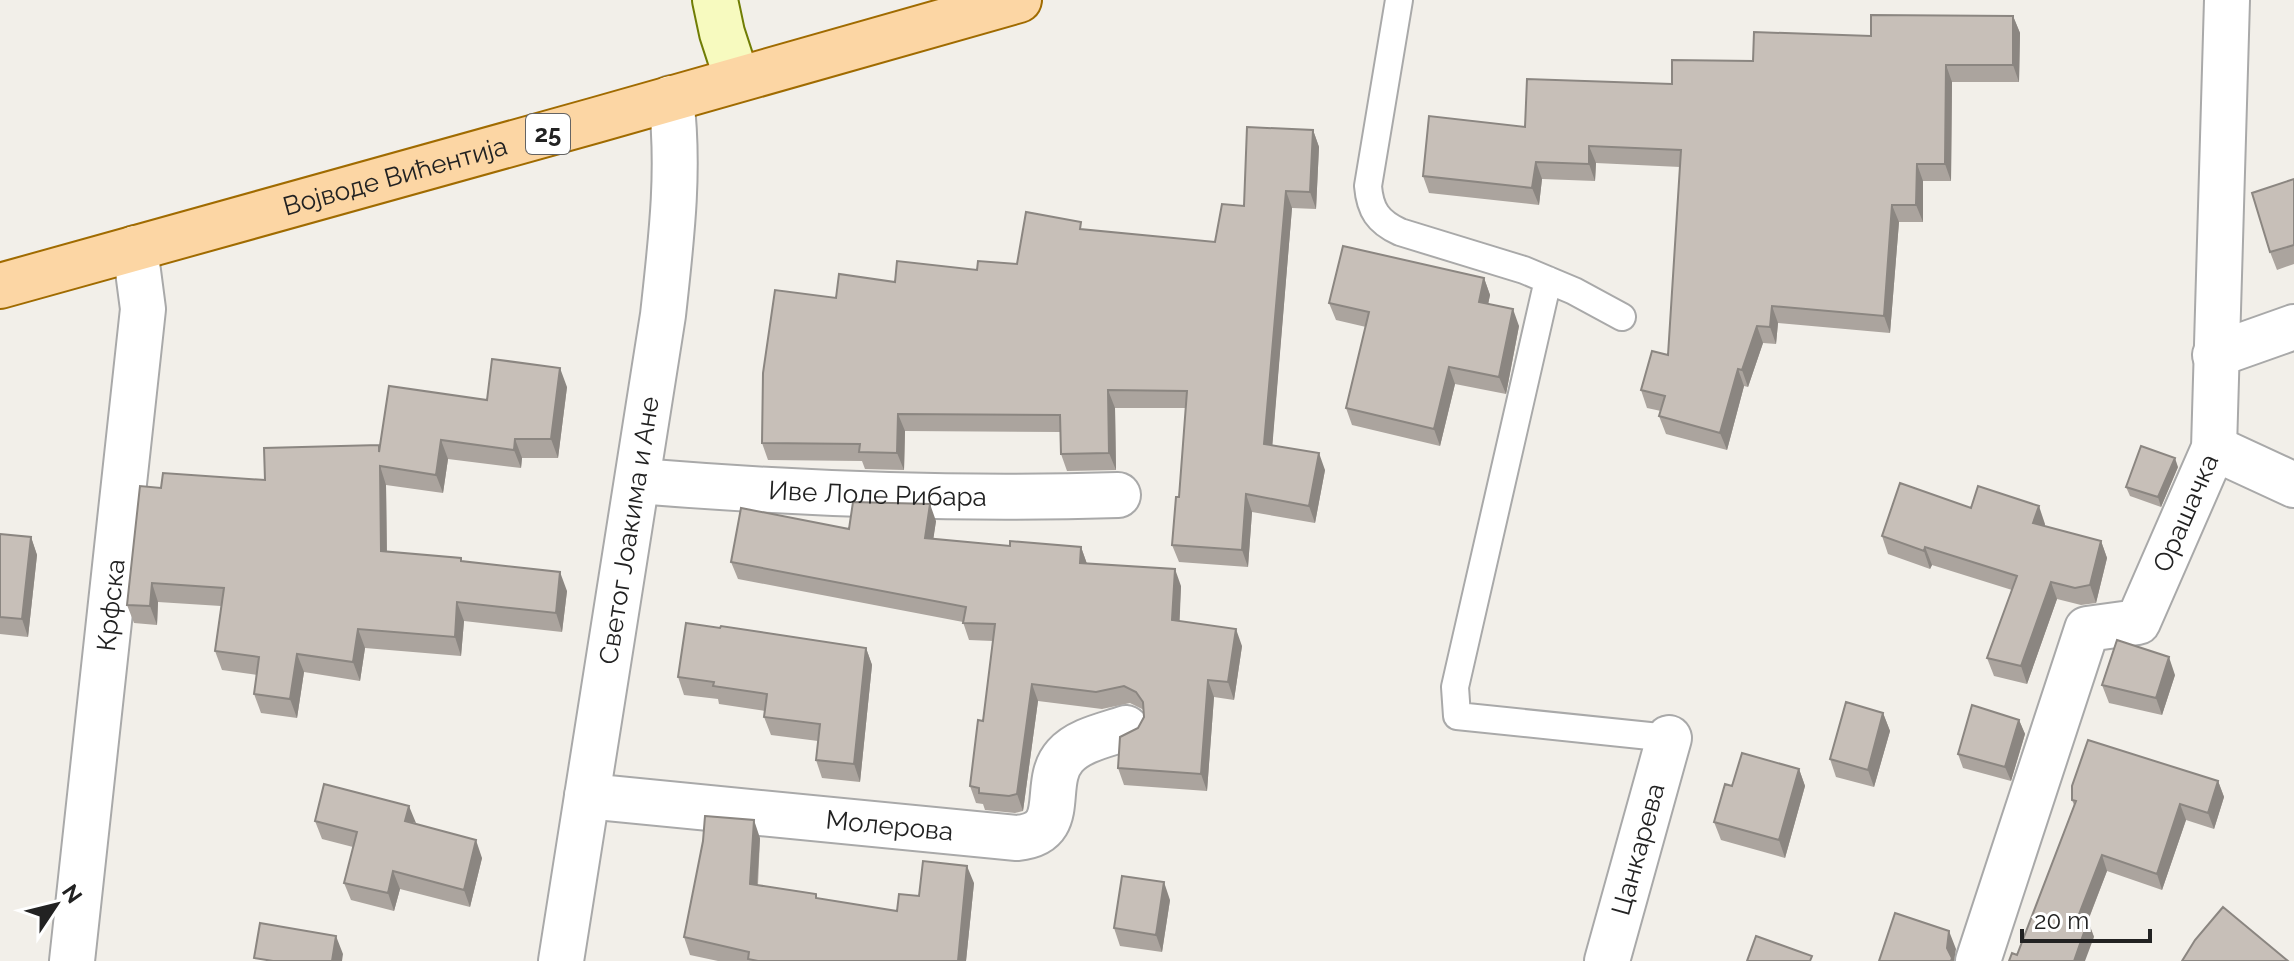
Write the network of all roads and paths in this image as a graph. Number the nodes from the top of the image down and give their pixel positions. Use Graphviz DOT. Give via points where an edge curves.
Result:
graph roads {
  1 [pos="715,0"];
  2 [pos="1019,0"];
  3 [pos="1399,0"];
  4 [pos="2227,0"];
  5 [pos="737,79"];
  6 [pos="671,98"];
  7 [pos="135,248"];
  8 [pos="1548,280"];
  9 [pos="0,286"];
  10 [pos="1622,317"];
  11 [pos="2294,327"];
  12 [pos="2215,355"];
  13 [pos="2214,448"];
  14 [pos="638,481"];
  15 [pos="2294,485"];
  16 [pos="1118,495"];
  17 [pos="1126,728"];
  18 [pos="1669,738"];
  19 [pos="587,796"];
  20 [pos="72,961"];
  21 [pos="561,961"];
  22 [pos="1607,961"];
  23 [pos="1978,961"];
  1 -- 5 [label="street"];
  2 -- 5 [label="main road, Војводе Вићентија / 25"];
  3 -- 8 [label="lane" via="1368,186 1376,216 1400,232"];
  4 -- 12 [label="street, Орашачка"];
  5 -- 6 [label="main road, Војводе Вићентија / 25"];
  6 -- 7 [label="main road, Војводе Вићентија / 25"];
  6 -- 14 [label="street, Светог Јоакима и Ане" via="674,212"];
  7 -- 9 [label="main road, Војводе Вићентија / 25"];
  7 -- 20 [label="street, Крфска" via="143,309"];
  8 -- 10 [label="lane"];
  8 -- 18 [label="lane" via="1455,687 1457,716"];
  11 -- 12 [label="street"];
  12 -- 13 [label="street, Орашачка"];
  13 -- 15 [label="street"];
  13 -- 23 [label="street, Орашачка" via="2138,622 2087,629"];
  14 -- 16 [label="street, Иве Лоле Рибара" via="847,495"];
  14 -- 19 [label="street, Светог Јоакима и Ане"];
  17 -- 19 [label="street, Молерова" via="1066,755 1056,768 1047,824 1028,837"];
  18 -- 22 [label="street, Цанкарева"];
  19 -- 21 [label="street, Светог Јоакима и Ане"];
}
